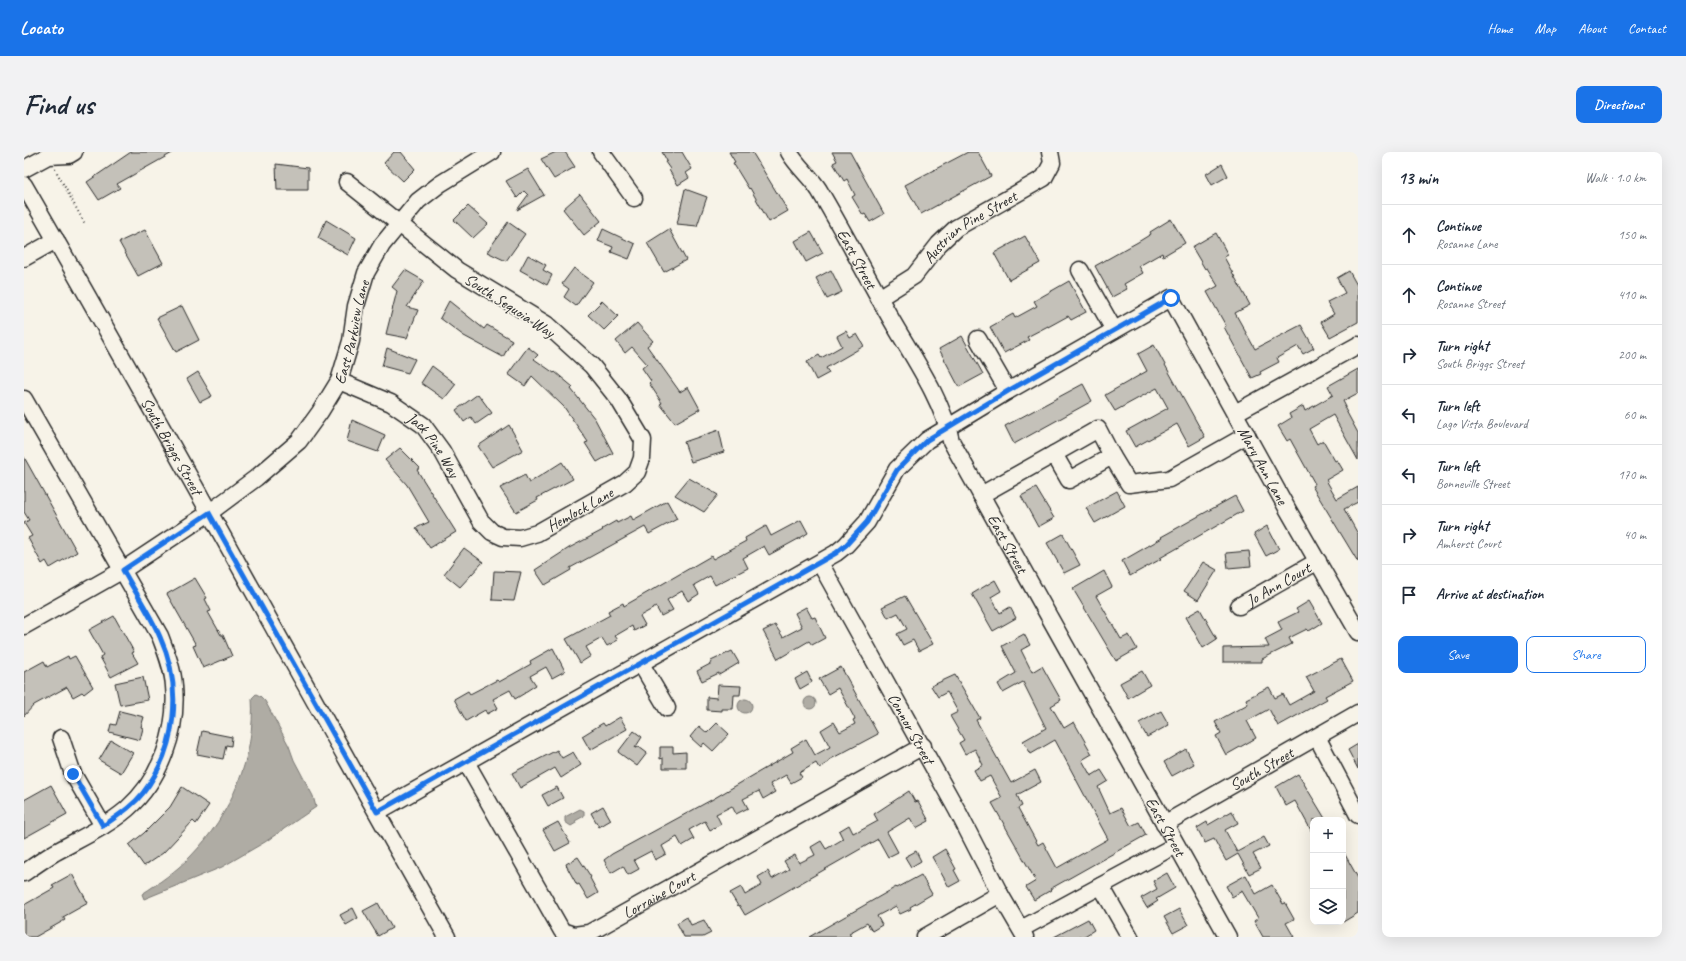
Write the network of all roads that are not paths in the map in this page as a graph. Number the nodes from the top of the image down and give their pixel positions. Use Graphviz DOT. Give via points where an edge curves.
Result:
graph roads {
  1 [pos="74,152"];
  2 [pos="492,152"];
  3 [pos="601,152"];
  4 [pos="789,152"];
  5 [pos="1050,152"];
  6 [pos="49,154"];
  7 [pos="24,169"];
  8 [pos="347,182"];
  9 [pos="24,185"];
  10 [pos="634,198"];
  11 [pos="400,223"];
  12 [pos="56,240"];
  13 [pos="24,258"];
  14 [pos="1080,270"];
  15 [pos="879,298"];
  16 [pos="1114,330"];
  17 [pos="978,339"];
  18 [pos="1358,345"];
  19 [pos="339,381"];
  20 [pos="1008,391"];
  21 [pos="24,399"];
  22 [pos="1235,413"];
  23 [pos="948,426"];
  24 [pos="1247,435"];
  25 [pos="1054,454"];
  26 [pos="1112,456"];
  27 [pos="642,458"];
  28 [pos="981,495"];
  29 [pos="209,513"];
  30 [pos="503,537"];
  31 [pos="1318,561"];
  32 [pos="820,562"];
  33 [pos="123,570"];
  34 [pos="1239,606"];
  35 [pos="24,626"];
  36 [pos="1358,632"];
  37 [pos="641,664"];
  38 [pos="667,708"];
  39 [pos="1358,713"];
  40 [pos="1317,737"];
  41 [pos="61,738"];
  42 [pos="923,746"];
  43 [pos="466,762"];
  44 [pos="377,812"];
  45 [pos="1358,815"];
  46 [pos="1164,824"];
  47 [pos="103,826"];
  48 [pos="1176,845"];
  49 [pos="24,873"];
  50 [pos="1101,886"];
  51 [pos="1000,894"];
  52 [pos="1023,933"];
  53 [pos="448,937"];
  54 [pos="925,937"];
  55 [pos="1130,937"];
  56 [pos="1228,937"];
  1 -- 6 [label="street" via="69,155"];
  2 -- 11 [label="street, East Parkview Lane" via="440,184 418,201"];
  3 -- 10 [label="street"];
  4 -- 15 [label="street, East Street" via="818,189"];
  5 -- 15 [label="street, Austrian Pine Street" via="1052,163 1044,178 956,228 939,244 914,276"];
  6 -- 7 [label="street"];
  8 -- 11 [label="street, South Sequoia Way"];
  9 -- 12 [label="street, South Briggs Street"];
  11 -- 19 [label="street, East Parkview Lane" via="382,245 366,273"];
  11 -- 27 [label="street, South Sequoia Way" via="456,270 546,324 592,366 619,400 642,440"];
  12 -- 13 [label="street"];
  12 -- 29 [label="street, South Briggs Street"];
  14 -- 16 [label="street"];
  15 -- 23 [label="street, East Street" via="942,410"];
  16 -- 20 [label="street"];
  16 -- 22 [label="street, Mary Ann Lane" via="1171,298"];
  17 -- 20 [label="street"];
  18 -- 22 [label="street"];
  19 -- 29 [label="street, East Parkview Lane" via="299,441 256,478"];
  19 -- 30 [label="street, Jack Pine Way" via="391,403 423,425 442,451 481,521 492,532"];
  20 -- 23 [label="street"];
  21 -- 33 [label="street"];
  22 -- 24 [label="street, Mary Ann Lane"];
  23 -- 28 [label="street, East Street" via="951,441"];
  23 -- 32 [label="street" via="927,440 897,470 859,532 846,545"];
  24 -- 26 [label="street" via="1169,479 1129,484"];
  24 -- 31 [label="street, Mary Ann Lane"];
  25 -- 26 [label="street" via="1069,480"];
  25 -- 26 [label="street" via="1098,429"];
  25 -- 28 [label="street"];
  27 -- 30 [label="street, Hemlock Lane" via="637,472 625,483 550,526 520,538"];
  28 -- 46 [label="street, East Street"];
  29 -- 33 [label="street, East Parkview Lane"];
  29 -- 44 [label="street, South Briggs Street"];
  31 -- 34 [label="street, Jo Ann Court"];
  31 -- 36 [label="street, Mary Ann Lane"];
  32 -- 37 [label="street"];
  32 -- 42 [label="street, Connor Street"];
  33 -- 35 [label="street, East Parkview Lane"];
  33 -- 47 [label="street" via="160,636 169,660 174,685 174,714 166,747 154,776 143,793 127,809"];
  37 -- 38 [label="street"];
  37 -- 43 [label="street"];
  39 -- 40 [label="street, South Street"];
  40 -- 45 [label="street"];
  40 -- 46 [label="street, South Street"];
  41 -- 47 [label="street" via="73,774"];
  42 -- 43 [label="street, Lorraine Court" via="589,933 574,935 562,931"];
  42 -- 51 [label="street, Connor Street"];
  43 -- 44 [label="street"];
  44 -- 53 [label="street, South Briggs Street"];
  46 -- 48 [label="street, East Street"];
  47 -- 49 [label="street"];
  48 -- 50 [label="street"];
  48 -- 56 [label="street, East Street"];
  50 -- 52 [label="street"];
  50 -- 55 [label="street"];
  51 -- 52 [label="street, Connor Street"];
  51 -- 54 [label="street"];
}
